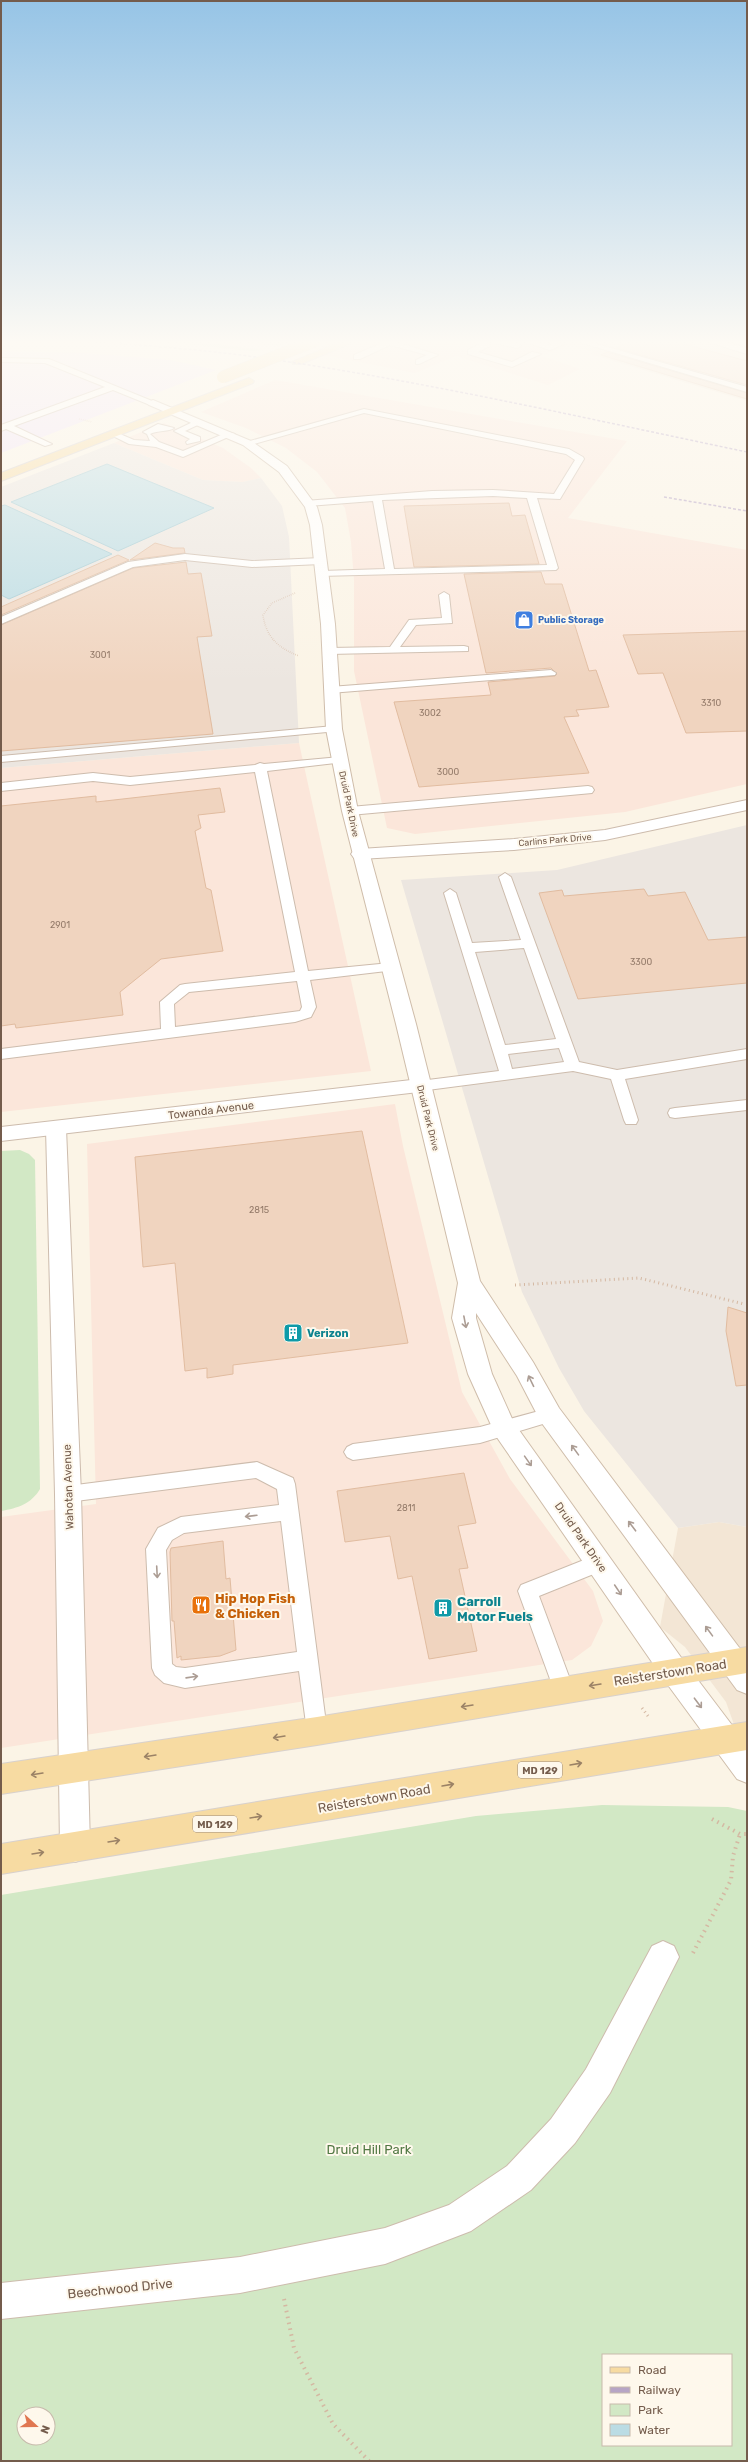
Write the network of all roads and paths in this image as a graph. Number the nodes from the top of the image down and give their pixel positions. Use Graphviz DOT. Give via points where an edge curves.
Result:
graph roads {
  1 [pos="59,455"];
  2 [pos="263,455"];
  3 [pos="573,455"];
  4 [pos="1,477"];
  5 [pos="531,495"];
  6 [pos="377,498"];
  7 [pos="308,503"];
  8 [pos="321,567"];
  9 [pos="390,572"];
  10 [pos="294,593"];
  11 [pos="444,595"];
  12 [pos="1,622"];
  13 [pos="464,649"];
  14 [pos="393,650"];
  15 [pos="329,651"];
  16 [pos="298,656"];
  17 [pos="551,674"];
  18 [pos="330,690"];
  19 [pos="334,729"];
  20 [pos="1,759"];
  21 [pos="340,760"];
  22 [pos="260,766"];
  23 [pos="1,787"];
  24 [pos="588,790"];
  25 [pos="747,805"];
  26 [pos="350,811"];
  27 [pos="360,854"];
  28 [pos="505,877"];
  29 [pos="450,893"];
  30 [pos="529,943"];
  31 [pos="467,948"];
  32 [pos="390,967"];
  33 [pos="303,976"];
  34 [pos="168,1033"];
  35 [pos="564,1042"];
  36 [pos="498,1050"];
  37 [pos="1,1054"];
  38 [pos="747,1054"];
  39 [pos="574,1066"];
  40 [pos="507,1075"];
  41 [pos="617,1075"];
  42 [pos="420,1086"];
  43 [pos="747,1105"];
  44 [pos="675,1113"];
  45 [pos="631,1120"];
  46 [pos="56,1128"];
  47 [pos="1,1134"];
  48 [pos="469,1283"];
  49 [pos="515,1284"];
  50 [pos="744,1304"];
  51 [pos="550,1415"];
  52 [pos="505,1429"];
  53 [pos="353,1452"];
  54 [pos="68,1494"];
  55 [pos="290,1512"];
  56 [pos="599,1563"];
  57 [pos="308,1660"];
  58 [pos="743,1668"];
  59 [pos="675,1672"];
  60 [pos="564,1690"];
  61 [pos="642,1708"];
  62 [pos="648,1716"];
  63 [pos="317,1731"];
  64 [pos="736,1737"];
  65 [pos="74,1768"];
  66 [pos="747,1769"];
  67 [pos="1,1780"];
  68 [pos="712,1819"];
  69 [pos="740,1834"];
  70 [pos="747,1834"];
  71 [pos="75,1847"];
  72 [pos="1,1859"];
  73 [pos="663,1957"];
  74 [pos="278,2267"];
  75 [pos="1,2301"];
  76 [pos="370,2461"];
  1 -- 4 [label="main road"];
  2 -- 7 [label="main road, Druid Park Drive" via="283,470 302,491"];
  3 -- 5 [label="lane" via="580,460 557,497"];
  5 -- 6 [label="lane" via="432,494"];
  5 -- 9 [label="lane" via="554,568"];
  6 -- 7 [label="lane"];
  6 -- 9 [label="lane"];
  7 -- 8 [label="main road, Druid Park Drive" via="316,525"];
  8 -- 9 [label="lane"];
  8 -- 12 [label="lane" via="252,564 185,557 131,564"];
  8 -- 15 [label="main road, Druid Park Drive"];
  10 -- 16 [label="path" via="272,603 262,615 263,624 276,646"];
  11 -- 14 [label="lane" via="448,621 413,622"];
  13 -- 14 [label="lane"];
  14 -- 15 [label="lane"];
  15 -- 18 [label="main road, Druid Park Drive"];
  17 -- 18 [label="lane"];
  18 -- 19 [label="main road, Druid Park Drive"];
  19 -- 20 [label="lane"];
  19 -- 21 [label="main road, Druid Park Drive"];
  21 -- 22 [label="lane"];
  21 -- 26 [label="main road, Druid Park Drive"];
  22 -- 23 [label="lane" via="130,781 92,777"];
  22 -- 33 [label="lane"];
  24 -- 26 [label="lane"];
  25 -- 27 [label="main road, Carlins Park Drive" via="654,827 605,835 544,842"];
  26 -- 27 [label="main road, Druid Park Drive"];
  27 -- 32 [label="main road, Druid Park Drive"];
  28 -- 30 [label="lane"];
  29 -- 31 [label="lane"];
  30 -- 31 [label="lane"];
  30 -- 35 [label="lane"];
  31 -- 36 [label="lane"];
  32 -- 33 [label="lane"];
  32 -- 42 [label="main road, Druid Park Drive"];
  33 -- 34 [label="lane" via="185,988 167,1002"];
  33 -- 34 [label="lane" via="309,1007 306,1014"];
  34 -- 37 [label="lane"];
  35 -- 36 [label="lane"];
  35 -- 39 [label="lane"];
  36 -- 40 [label="lane"];
  38 -- 41 [label="lane"];
  39 -- 40 [label="lane"];
  39 -- 41 [label="lane"];
  40 -- 42 [label="lane"];
  41 -- 45 [label="lane"];
  42 -- 46 [label="main road, Towanda Avenue"];
  42 -- 48 [label="main road, Druid Park Drive"];
  43 -- 44 [label="lane"];
  46 -- 47 [label="main road, Towanda Avenue"];
  46 -- 54 [label="main road, Wahotan Avenue"];
  51 -- 48 [label="main road, Druid Park Drive, one-way" via="525,1369"];
  48 -- 52 [label="main road, Druid Park Drive, one-way" via="464,1318 480,1374"];
  49 -- 50 [label="path" via="640,1278"];
  51 -- 52 [label="lane"];
  58 -- 51 [label="main road, Druid Park Drive, one-way"];
  52 -- 53 [label="lane" via="476,1436"];
  52 -- 56 [label="main road, Druid Park Drive, one-way"];
  54 -- 55 [label="lane" via="257,1470 286,1484"];
  54 -- 65 [label="main road, Wahotan Avenue"];
  55 -- 57 [label="lane"];
  55 -- 57 [label="lane, one-way" via="180,1525 165,1534 156,1549 162,1668 171,1676 185,1678"];
  56 -- 59 [label="main road, Druid Park Drive, one-way"];
  56 -- 60 [label="lane" via="528,1591"];
  57 -- 63 [label="lane"];
  58 -- 59 [label="main road, Reisterstown Road"];
  59 -- 60 [label="main road, Reisterstown Road, one-way"];
  59 -- 64 [label="main road, Druid Park Drive, one-way"];
  60 -- 63 [label="main road, Reisterstown Road, one-way"];
  61 -- 62 [label="path"];
  63 -- 65 [label="main road, Reisterstown Road, one-way"];
  64 -- 66 [label="main road, Druid Park Drive"];
  71 -- 64 [label="main road, Reisterstown Road / MD 129, one-way"];
  65 -- 67 [label="main road, Reisterstown Road, one-way"];
  65 -- 71 [label="main road, Wahotan Avenue"];
  68 -- 69 [label="path"];
  69 -- 70 [label="path"];
  69 -- 73 [label="path" via="733,1856 731,1880 691,1957"];
  72 -- 71 [label="main road, Reisterstown Road / MD 129, one-way"];
  73 -- 74 [label="main road, Beechwood Drive" via="598,2081 563,2131 519,2178 459,2219 385,2246"];
  74 -- 75 [label="main road, Beechwood Drive" via="240,2275"];
  74 -- 76 [label="path" via="294,2348 333,2424"];
}
